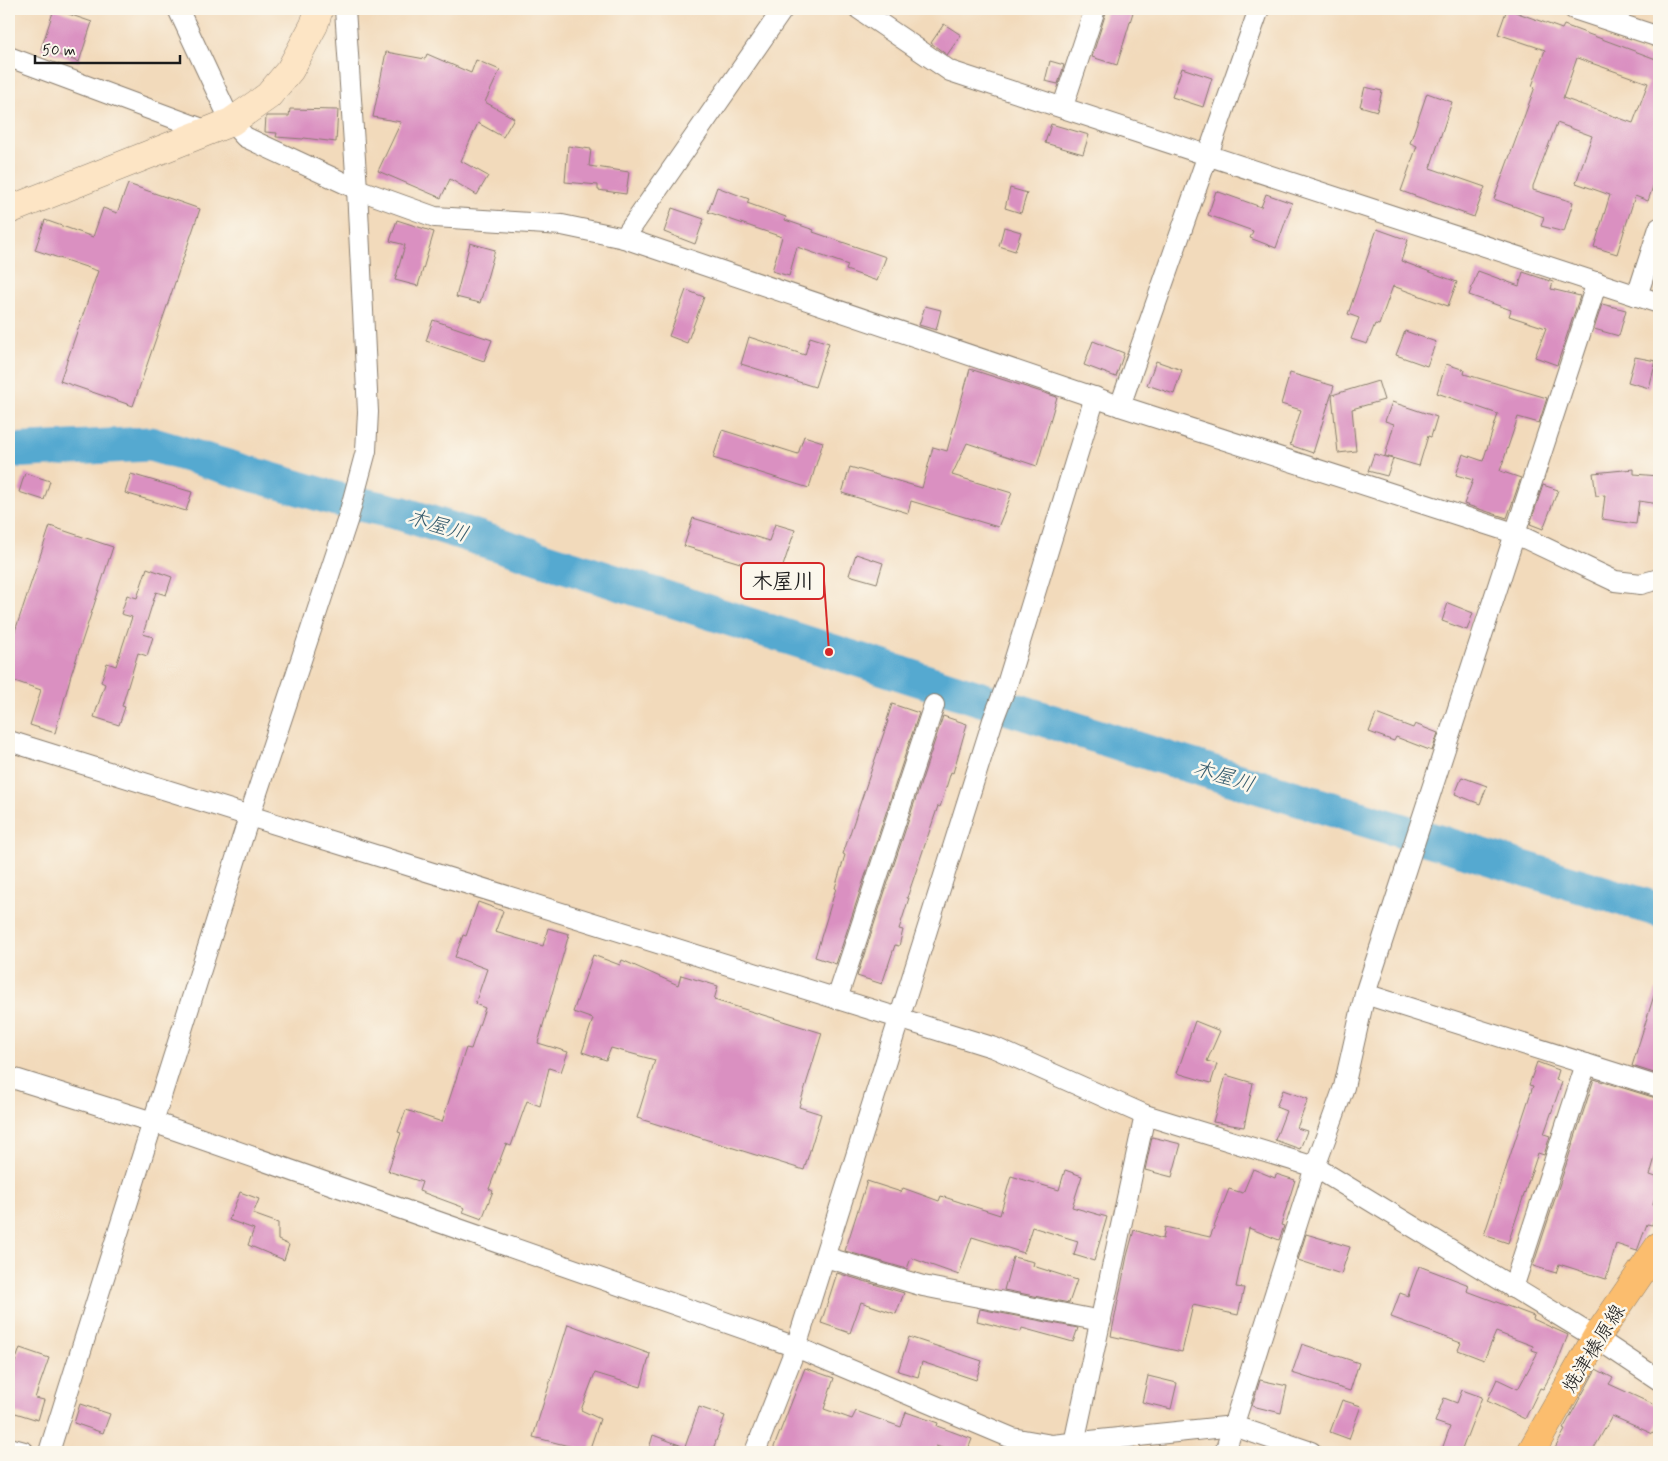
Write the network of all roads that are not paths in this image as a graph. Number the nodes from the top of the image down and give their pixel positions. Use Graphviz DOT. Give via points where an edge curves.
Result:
graph roads {
  1 [pos="178,9"];
  2 [pos="319,9"];
  3 [pos="345,9"];
  4 [pos="783,9"];
  5 [pos="859,9"];
  6 [pos="1094,9"];
  7 [pos="1259,9"];
  8 [pos="1574,9"];
  9 [pos="1659,37"];
  10 [pos="9,57"];
  11 [pos="1063,106"];
  12 [pos="219,126"];
  13 [pos="1208,156"];
  14 [pos="358,189"];
  15 [pos="9,210"];
  16 [pos="1659,228"];
  17 [pos="624,238"];
  18 [pos="1596,282"];
  19 [pos="1637,296"];
  20 [pos="1659,303"];
  21 [pos="1095,397"];
  22 [pos="1120,406"];
  23 [pos="1514,533"];
  24 [pos="1659,579"];
  25 [pos="934,705"];
  26 [pos="9,741"];
  27 [pos="249,817"];
  28 [pos="1365,994"];
  29 [pos="837,999"];
  30 [pos="900,1018"];
  31 [pos="1586,1064"];
  32 [pos="9,1077"];
  33 [pos="1659,1087"];
  34 [pos="1146,1115"];
  35 [pos="153,1122"];
  36 [pos="1315,1167"];
  37 [pos="1659,1246"];
  38 [pos="825,1257"];
  39 [pos="1513,1288"];
  40 [pos="1101,1321"];
  41 [pos="1596,1338"];
  42 [pos="796,1347"];
  43 [pos="1659,1380"];
  44 [pos="1234,1426"];
  45 [pos="1074,1443"];
  46 [pos="9,1448"];
  47 [pos="24,1452"];
  48 [pos="49,1452"];
  49 [pos="755,1452"];
  50 [pos="1225,1452"];
  51 [pos="1312,1452"];
  52 [pos="1530,1452"];
  1 -- 12 [label="street"];
  2 -- 12 [label="street" via="290,70 268,96"];
  3 -- 14 [label="street"];
  4 -- 17 [label="street"];
  5 -- 11 [label="street" via="950,71"];
  6 -- 11 [label="street"];
  7 -- 13 [label="street"];
  8 -- 9 [label="street"];
  10 -- 12 [label="street"];
  11 -- 13 [label="street"];
  12 -- 14 [label="street"];
  12 -- 15 [label="street"];
  13 -- 18 [label="street"];
  13 -- 22 [label="street"];
  14 -- 17 [label="street" via="435,217 562,225"];
  14 -- 27 [label="street" via="368,412 366,451 348,518"];
  16 -- 19 [label="street"];
  17 -- 21 [label="street"];
  18 -- 19 [label="street"];
  18 -- 23 [label="street"];
  19 -- 20 [label="street"];
  21 -- 22 [label="street"];
  21 -- 30 [label="street"];
  22 -- 23 [label="street"];
  23 -- 24 [label="street" via="1615,581 1642,584"];
  23 -- 28 [label="street"];
  25 -- 29 [label="street"];
  26 -- 27 [label="street"];
  27 -- 29 [label="street"];
  27 -- 35 [label="street"];
  28 -- 31 [label="street"];
  28 -- 36 [label="street" via="1344,1087"];
  29 -- 30 [label="street"];
  30 -- 34 [label="street" via="995,1048"];
  30 -- 38 [label="street"];
  31 -- 33 [label="street"];
  31 -- 39 [label="street"];
  32 -- 35 [label="street"];
  34 -- 36 [label="street"];
  34 -- 40 [label="street"];
  35 -- 42 [label="street"];
  35 -- 48 [label="street"];
  36 -- 39 [label="street"];
  36 -- 44 [label="street"];
  37 -- 41 [label="main road, 焼津榛原線"];
  38 -- 40 [label="street" via="923,1286"];
  38 -- 42 [label="street"];
  39 -- 41 [label="street"];
  40 -- 45 [label="street"];
  41 -- 43 [label="street"];
  41 -- 52 [label="main road, 焼津榛原線"];
  42 -- 45 [label="street" via="1012,1438 1052,1445"];
  42 -- 49 [label="street"];
  44 -- 45 [label="street"];
  44 -- 50 [label="street"];
  44 -- 51 [label="street"];
  46 -- 47 [label="street"];
}
